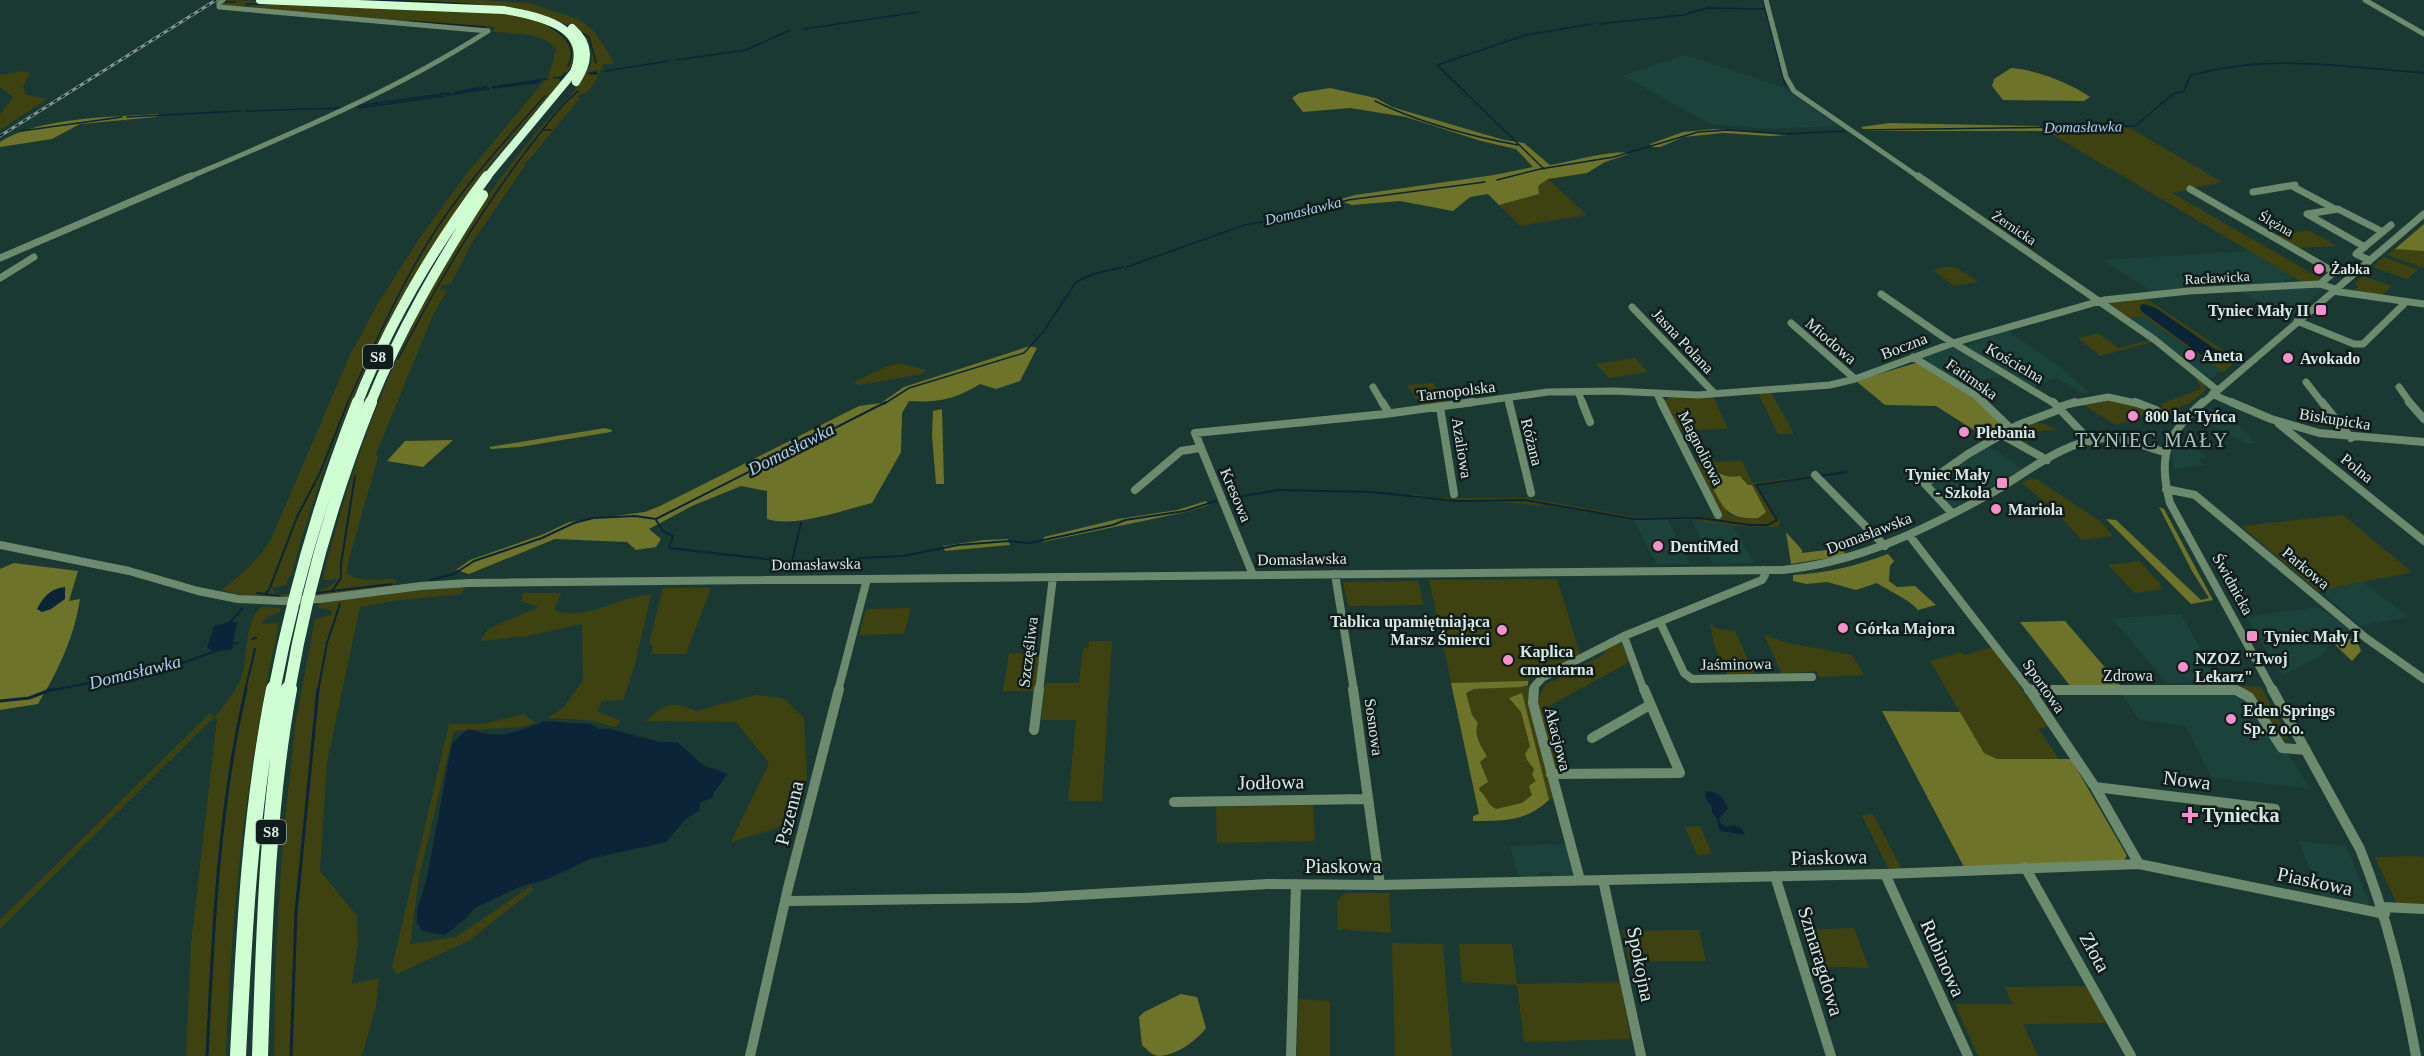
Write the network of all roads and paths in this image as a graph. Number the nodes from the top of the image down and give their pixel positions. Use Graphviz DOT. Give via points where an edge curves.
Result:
graph roads {
  1 [pos="223,0"];
  2 [pos="260,0"];
  3 [pos="1766,0"];
  4 [pos="2365,0"];
  5 [pos="314,2"];
  6 [pos="2424,34"];
  7 [pos="508,155"];
  8 [pos="2190,189"];
  9 [pos="2253,192"];
  10 [pos="2334,208"];
  11 [pos="2424,214"];
  12 [pos="2391,225"];
  13 [pos="2383,232"];
  14 [pos="2365,247"];
  15 [pos="0,253"];
  16 [pos="9,254"];
  17 [pos="0,258"];
  18 [pos="2369,260"];
  19 [pos="0,278"];
  20 [pos="2320,284"];
  21 [pos="2334,290"];
  22 [pos="1881,294"];
  23 [pos="2100,302"];
  24 [pos="2403,302"];
  25 [pos="2424,304"];
  26 [pos="1632,307"];
  27 [pos="2297,321"];
  28 [pos="1791,323"];
  29 [pos="1953,343"];
  30 [pos="1913,357"];
  31 [pos="1855,379"];
  32 [pos="2306,382"];
  33 [pos="1373,387"];
  34 [pos="2399,387"];
  35 [pos="1578,392"];
  36 [pos="2215,392"];
  37 [pos="1714,393"];
  38 [pos="1657,394"];
  39 [pos="1508,398"];
  40 [pos="1440,407"];
  41 [pos="2060,408"];
  42 [pos="2156,410"];
  43 [pos="1389,413"];
  44 [pos="2271,419"];
  45 [pos="2424,419"];
  46 [pos="1590,423"];
  47 [pos="2012,429"];
  48 [pos="1201,432"];
  49 [pos="2002,435"];
  50 [pos="2351,438"];
  51 [pos="2091,442"];
  52 [pos="2424,442"];
  53 [pos="1200,448"];
  54 [pos="2163,452"];
  55 [pos="2047,460"];
  56 [pos="1815,475"];
  57 [pos="2166,489"];
  58 [pos="1135,490"];
  59 [pos="1531,493"];
  60 [pos="1454,495"];
  61 [pos="1952,513"];
  62 [pos="1718,515"];
  63 [pos="1909,535"];
  64 [pos="2424,542"];
  65 [pos="0,546"];
  66 [pos="1885,546"];
  67 [pos="1763,570"];
  68 [pos="1335,574"];
  69 [pos="1253,575"];
  70 [pos="1053,577"];
  71 [pos="867,579"];
  72 [pos="298,611"];
  73 [pos="1660,622"];
  74 [pos="1624,636"];
  75 [pos="1812,677"];
  76 [pos="2424,679"];
  77 [pos="2029,690"];
  78 [pos="1650,705"];
  79 [pos="1034,730"];
  80 [pos="1592,738"];
  81 [pos="2306,750"];
  82 [pos="1551,774"];
  83 [pos="2095,787"];
  84 [pos="1368,799"];
  85 [pos="1174,802"];
  86 [pos="2275,808"];
  87 [pos="2139,864"];
  88 [pos="2025,867"];
  89 [pos="1885,874"];
  90 [pos="1775,876"];
  91 [pos="1580,880"];
  92 [pos="1603,880"];
  93 [pos="1296,884"];
  94 [pos="1380,885"];
  95 [pos="787,901"];
  96 [pos="2424,909"];
  97 [pos="2384,911"];
  98 [pos="238,1056"];
  99 [pos="260,1056"];
  100 [pos="750,1056"];
  101 [pos="1291,1056"];
  102 [pos="1641,1056"];
  103 [pos="1831,1056"];
  104 [pos="1968,1056"];
  105 [pos="2131,1056"];
  106 [pos="2416,1056"];
  1 -- 16 [label="street" via="219,7 488,30 438,63 347,109"];
  2 -- 5 [label="highway"];
  3 -- 23 [label="street, Żernicka" via="1788,83 1794,91"];
  4 -- 6 [label="street"];
  5 -- 7 [label="highway" via="488,9 537,18 565,30 578,48 575,70"];
  5 -- 7 [label="highway" via="486,5 533,12 579,33 589,53 587,64 575,83"];
  7 -- 72 [label="highway, S8" via="435,268 391,355 365,414 335,498 313,582"];
  7 -- 72 [label="highway, S8" via="444,237 378,356 351,416 326,489 297,584"];
  8 -- 20 [label="street, Ślężna" via="2334,272"];
  9 -- 10 [label="street" via="2295,185"];
  10 -- 13 [label="street"];
  10 -- 14 [label="street" via="2307,215"];
  11 -- 18 [label="street"];
  12 -- 13 [label="street"];
  13 -- 14 [label="street"];
  14 -- 18 [label="street" via="2356,254"];
  15 -- 16 [label="street"];
  16 -- 17 [label="street"];
  16 -- 19 [label="street" via="34,257"];
  18 -- 21 [label="street"];
  20 -- 21 [label="street, Racławicka"];
  20 -- 23 [label="street, Racławicka" via="2189,291"];
  21 -- 24 [label="street, Racławicka"];
  21 -- 27 [label="street"];
  22 -- 29 [label="street, Kościelna"];
  23 -- 29 [label="street, Boczna"];
  23 -- 36 [label="street, Żernicka" via="2174,354"];
  24 -- 25 [label="street, Racławicka"];
  24 -- 27 [label="street" via="2363,344"];
  26 -- 37 [label="street, Jasna Polana"];
  27 -- 36 [label="street"];
  28 -- 31 [label="street, Miodowa"];
  29 -- 30 [label="street, Boczna"];
  29 -- 41 [label="street, Kościelna"];
  30 -- 31 [label="street, Boczna"];
  30 -- 47 [label="street, Fatimska" via="1975,395"];
  31 -- 37 [label="street, Boczna" via="1830,385"];
  32 -- 50 [label="street"];
  33 -- 43 [label="street"];
  34 -- 45 [label="street"];
  35 -- 38 [label="street, Tarnopolska"];
  35 -- 39 [label="street, Tarnopolska"];
  35 -- 46 [label="street"];
  36 -- 44 [label="street, Biskupicka"];
  36 -- 54 [label="street" via="2178,425"];
  37 -- 38 [label="street, Tarnopolska"];
  38 -- 62 [label="street, Magnoliowa"];
  39 -- 40 [label="street, Tarnopolska"];
  39 -- 59 [label="street, Różana"];
  40 -- 43 [label="street, Tarnopolska"];
  40 -- 60 [label="street, Azaliowa"];
  41 -- 42 [label="street" via="2083,399 2117,396"];
  41 -- 47 [label="street"];
  41 -- 51 [label="street, Kościelna" via="2072,426"];
  43 -- 48 [label="street, Tarnopolska"];
  44 -- 50 [label="street, Biskupicka"];
  44 -- 64 [label="street, Polna"];
  47 -- 49 [label="street"];
  48 -- 53 [label="street, Kresowa" via="1195,433"];
  49 -- 55 [label="street"];
  49 -- 61 [label="street" via="1925,484"];
  50 -- 52 [label="street, Biskupicka"];
  51 -- 54 [label="street, Domasławska" via="2118,439"];
  51 -- 55 [label="street, Domasławska"];
  53 -- 58 [label="street" via="1181,451"];
  53 -- 69 [label="street, Kresowa"];
  54 -- 57 [label="street, Świdnicka"];
  55 -- 61 [label="street, Domasławska"];
  56 -- 66 [label="street"];
  57 -- 76 [label="street, Parkowa" via="2195,495 2366,638"];
  57 -- 81 [label="street, Świdnicka" via="2170,503"];
  61 -- 63 [label="street, Domasławska"];
  63 -- 66 [label="street, Domasławska"];
  63 -- 77 [label="street, Sportowa"];
  65 -- 71 [label="street, Domasławska" via="129,571 238,599 282,602 469,583"];
  66 -- 67 [label="street, Domasławska" via="1831,564"];
  67 -- 68 [label="street, Domasławska"];
  67 -- 73 [label="street, Akacjowa" via="1760,581"];
  68 -- 69 [label="street, Domasławska"];
  68 -- 84 [label="street, Sosnowa"];
  69 -- 70 [label="street, Domasławska"];
  70 -- 71 [label="street, Domasławska"];
  70 -- 79 [label="street, Szczęśliwa"];
  71 -- 95 [label="street, Pszenna"];
  72 -- 98 [label="highway, S8" via="268,719 253,819"];
  72 -- 99 [label="highway, S8" via="273,814"];
  73 -- 74 [label="street, Akacjowa"];
  73 -- 75 [label="street, Jaśminowa" via="1690,678"];
  74 -- 78 [label="street"];
  74 -- 82 [label="street, Akacjowa" via="1542,678 1534,687 1533,703"];
  77 -- 81 [label="street, Zdrowa" via="2236,690 2249,697 2282,747"];
  77 -- 83 [label="street, Sportowa"];
  78 -- 80 [label="street"];
  78 -- 82 [label="street" via="1680,773"];
  81 -- 97 [label="street, Świdnicka" via="2360,849"];
  82 -- 91 [label="street, Akacjowa"];
  83 -- 86 [label="street, Nowa"];
  83 -- 87 [label="street, Sportowa"];
  84 -- 85 [label="street, Jodłowa"];
  84 -- 94 [label="street, Sosnowa"];
  87 -- 88 [label="street, Piaskowa"];
  87 -- 97 [label="street, Piaskowa"];
  88 -- 89 [label="street, Piaskowa"];
  88 -- 105 [label="street, Złota"];
  89 -- 90 [label="street, Piaskowa"];
  89 -- 104 [label="street, Rubinowa"];
  90 -- 92 [label="street, Piaskowa"];
  90 -- 103 [label="street, Szmaragdowa"];
  91 -- 92 [label="street, Piaskowa"];
  91 -- 94 [label="street, Piaskowa"];
  92 -- 102 [label="street, Spokojna"];
  93 -- 94 [label="street, Piaskowa"];
  93 -- 95 [label="street, Piaskowa" via="1035,897"];
  93 -- 101 [label="street"];
  95 -- 100 [label="street, Pszenna"];
  96 -- 97 [label="street, Piaskowa"];
  97 -- 106 [label="street, Świdnicka"];
}
